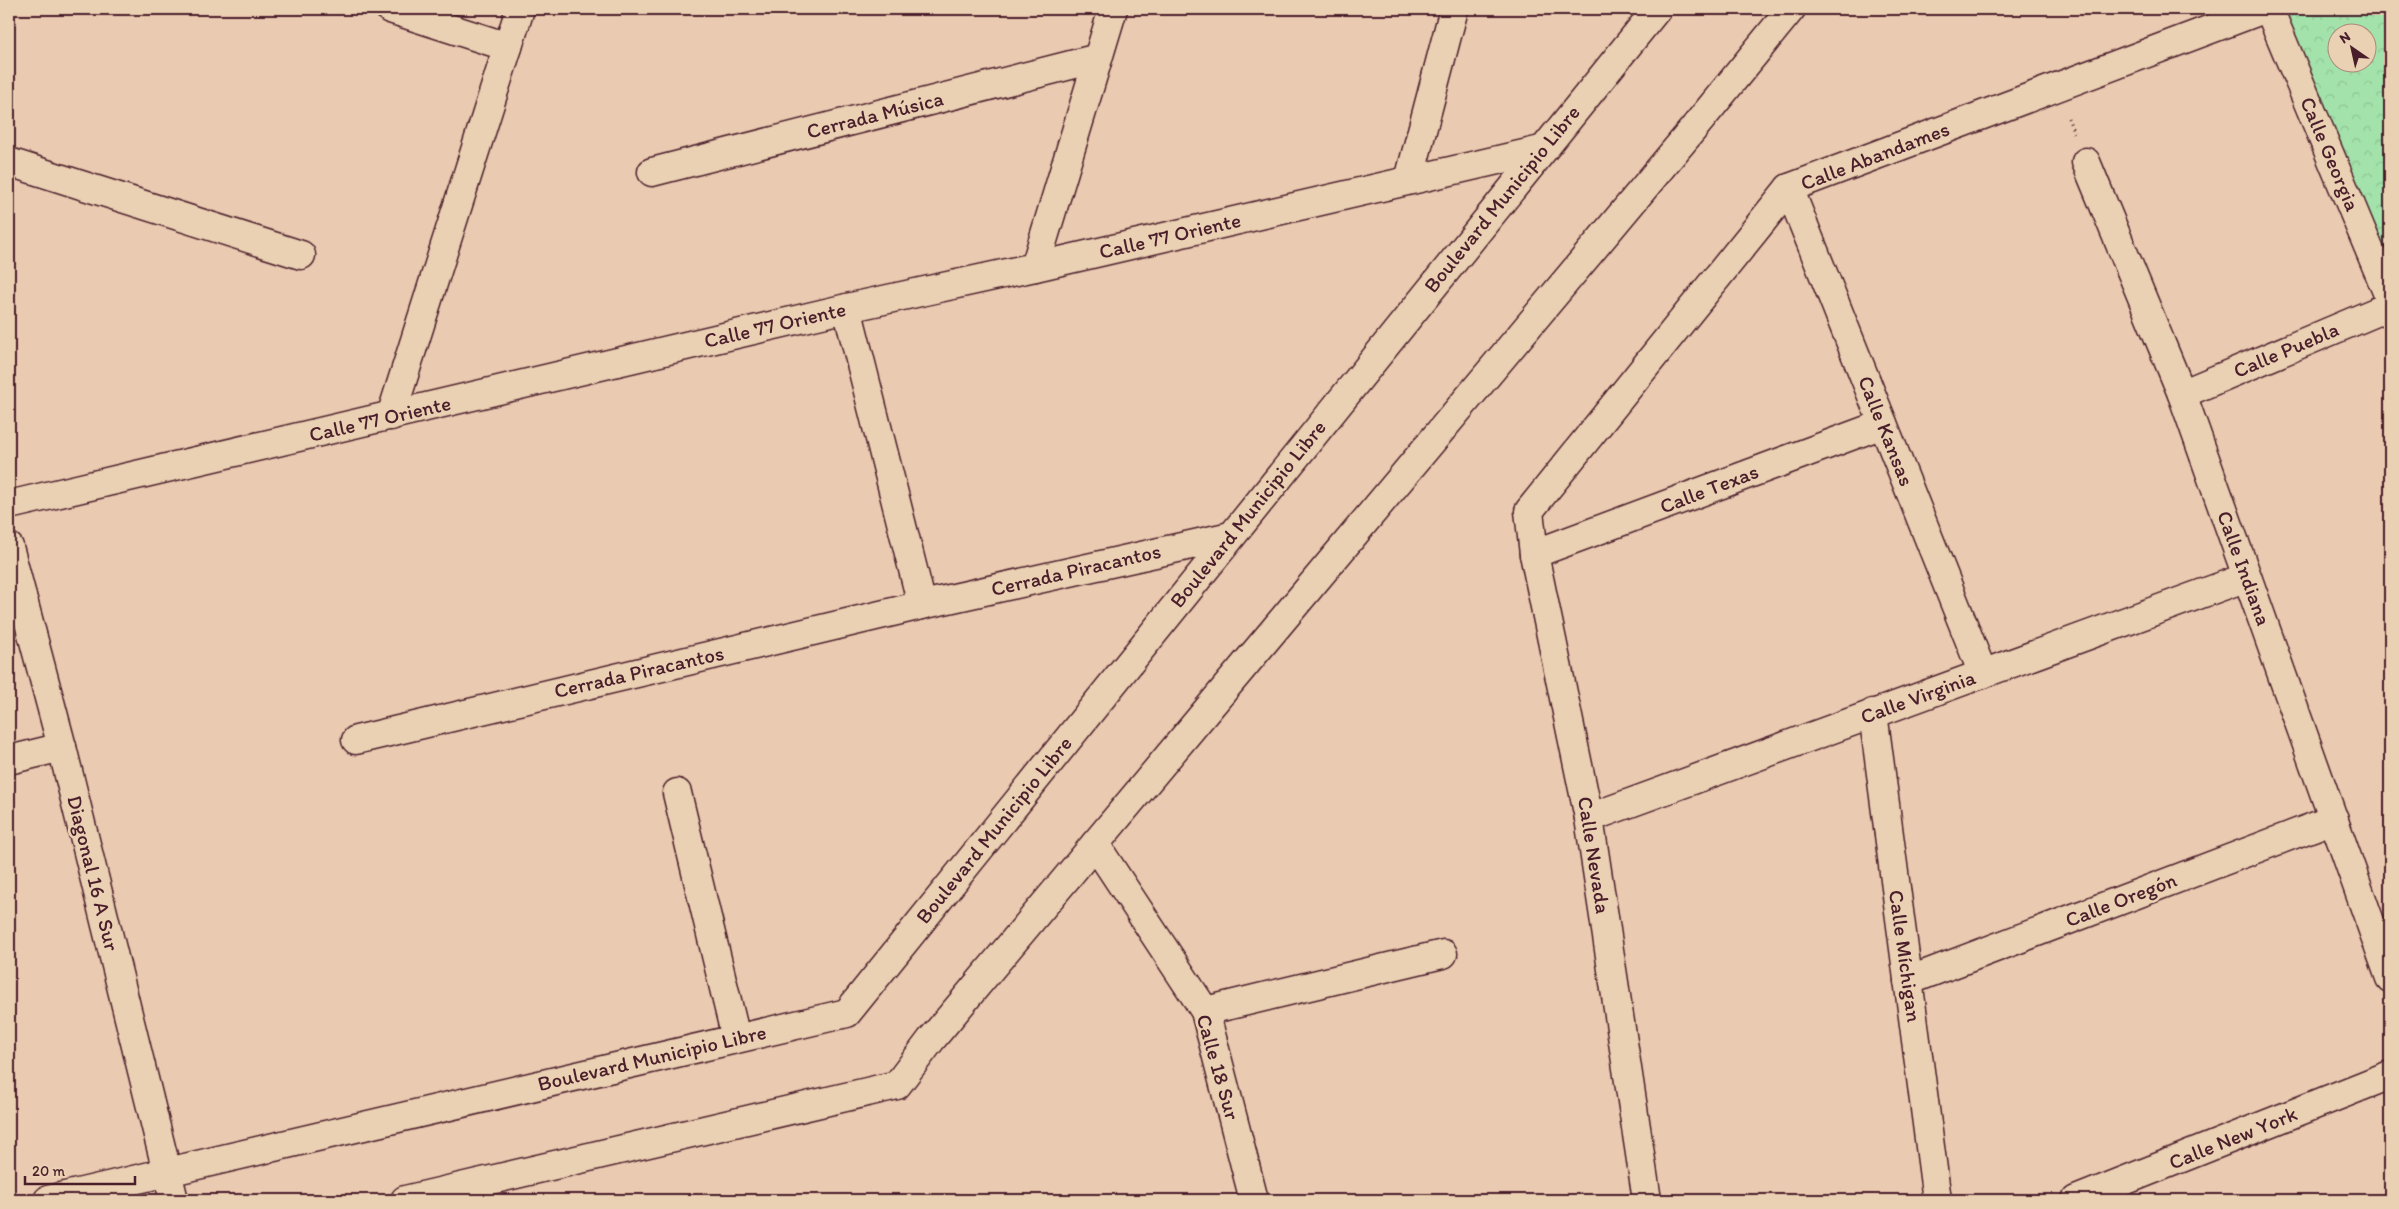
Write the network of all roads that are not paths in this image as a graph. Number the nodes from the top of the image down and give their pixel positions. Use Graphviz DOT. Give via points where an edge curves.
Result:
graph roads {
  1 [pos="390,9"];
  2 [pos="520,9"];
  3 [pos="1113,9"];
  4 [pos="1454,9"];
  5 [pos="1657,9"];
  6 [pos="1791,9"];
  7 [pos="2264,9"];
  8 [pos="2269,9"];
  9 [pos="508,47"];
  10 [pos="1098,58"];
  11 [pos="1541,150"];
  12 [pos="9,162"];
  13 [pos="2086,162"];
  14 [pos="652,172"];
  15 [pos="1409,180"];
  16 [pos="1789,188"];
  17 [pos="301,255"];
  18 [pos="1035,267"];
  19 [pos="2390,299"];
  20 [pos="2390,306"];
  21 [pos="847,308"];
  22 [pos="2182,394"];
  23 [pos="391,416"];
  24 [pos="1883,424"];
  25 [pos="9,505"];
  26 [pos="1529,511"];
  27 [pos="1231,536"];
  28 [pos="9,547"];
  29 [pos="1534,554"];
  30 [pos="2247,577"];
  31 [pos="922,605"];
  32 [pos="1983,674"];
  33 [pos="1873,713"];
  34 [pos="356,740"];
  35 [pos="62,747"];
  36 [pos="9,760"];
  37 [pos="677,793"];
  38 [pos="1589,818"];
  39 [pos="2334,819"];
  40 [pos="1095,844"];
  41 [pos="1442,954"];
  42 [pos="2390,978"];
  43 [pos="1908,981"];
  44 [pos="1205,1011"];
  45 [pos="736,1038"];
  46 [pos="2390,1076"];
  47 [pos="166,1173"];
  48 [pos="48,1200"];
  49 [pos="174,1200"];
  50 [pos="405,1200"];
  51 [pos="1254,1200"];
  52 [pos="1647,1200"];
  53 [pos="1938,1200"];
  54 [pos="2076,1200"];
  1 -- 9 [label="street"];
  2 -- 9 [label="street"];
  3 -- 10 [label="street"];
  4 -- 15 [label="street"];
  5 -- 11 [label="street, Boulevard Municipio Libre"];
  6 -- 40 [label="street"];
  7 -- 16 [label="street, Calle Abandames"];
  8 -- 19 [label="street, Calle Georgia"];
  9 -- 23 [label="street"];
  10 -- 14 [label="street, Cerrada Música"];
  10 -- 18 [label="street"];
  11 -- 15 [label="street, Calle 77 Oriente"];
  11 -- 27 [label="street, Boulevard Municipio Libre"];
  12 -- 17 [label="street"];
  13 -- 22 [label="street, Calle Indiana"];
  15 -- 18 [label="street, Calle 77 Oriente"];
  16 -- 24 [label="street, Calle Kansas"];
  16 -- 26 [label="street, Calle Abandames"];
  18 -- 21 [label="street, Calle 77 Oriente"];
  20 -- 22 [label="street, Calle Puebla"];
  21 -- 23 [label="street, Calle 77 Oriente"];
  21 -- 31 [label="street"];
  22 -- 30 [label="street, Calle Indiana"];
  23 -- 25 [label="street, Calle 77 Oriente"];
  24 -- 29 [label="street, Calle Texas"];
  24 -- 32 [label="street, Calle Kansas"];
  26 -- 29 [label="street, Calle Nevada"];
  27 -- 31 [label="street, Cerrada Piracantos"];
  27 -- 45 [label="street, Boulevard Municipio Libre" via="847,1013"];
  28 -- 35 [label="street, Diagonal 16 A Sur"];
  29 -- 38 [label="street, Calle Nevada"];
  30 -- 32 [label="street, Calle Virginia"];
  30 -- 39 [label="street, Calle Indiana"];
  31 -- 34 [label="street, Cerrada Piracantos"];
  32 -- 33 [label="street, Calle Virginia"];
  33 -- 38 [label="street, Calle Virginia"];
  33 -- 43 [label="street, Calle Míchigan"];
  35 -- 36 [label="street"];
  35 -- 47 [label="street, Diagonal 16 A Sur"];
  37 -- 45 [label="street"];
  38 -- 52 [label="street, Calle Nevada"];
  39 -- 42 [label="street, Calle Indiana"];
  39 -- 43 [label="street, Calle Oregón"];
  40 -- 44 [label="street, Calle 18 Sur"];
  40 -- 50 [label="street" via="897,1085"];
  41 -- 44 [label="street"];
  43 -- 53 [label="street, Calle Míchigan"];
  44 -- 51 [label="street, Calle 18 Sur"];
  45 -- 47 [label="street, Boulevard Municipio Libre"];
  46 -- 54 [label="street, Calle New York"];
  47 -- 48 [label="street, Boulevard Municipio Libre"];
  47 -- 49 [label="street, Diagonal 16 A Sur"];
}
